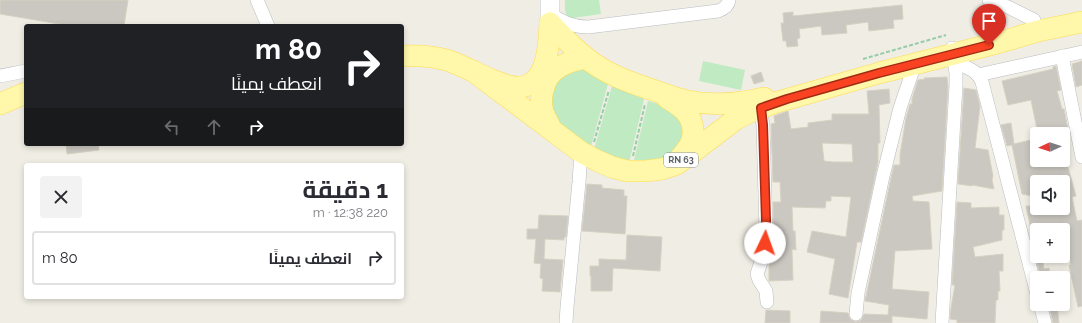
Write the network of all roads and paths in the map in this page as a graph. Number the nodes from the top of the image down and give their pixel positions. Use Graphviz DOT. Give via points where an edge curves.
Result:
graph roads {
  1 [pos="257,0"];
  2 [pos="729,0"];
  3 [pos="989,0"];
  4 [pos="1082,9"];
  5 [pos="550,12"];
  6 [pos="1034,20"];
  7 [pos="1082,22"];
  8 [pos="267,24"];
  9 [pos="951,49"];
  10 [pos="1082,52"];
  11 [pos="404,56"];
  12 [pos="1062,56"];
  13 [pos="586,58"];
  14 [pos="857,61"];
  15 [pos="915,64"];
  16 [pos="24,71"];
  17 [pos="473,72"];
  18 [pos="546,72"];
  19 [pos="613,74"];
  20 [pos="978,75"];
  21 [pos="0,76"];
  22 [pos="655,91"];
  23 [pos="24,94"];
  24 [pos="760,103"];
  25 [pos="0,104"];
  26 [pos="551,129"];
  27 [pos="586,154"];
  28 [pos="1082,156"];
  29 [pos="677,164"];
  30 [pos="629,170"];
  31 [pos="1031,271"];
  32 [pos="767,302"];
  33 [pos="1042,311"];
  34 [pos="856,314"];
  35 [pos="566,323"];
  36 [pos="942,323"];
  37 [pos="1045,323"];
  1 -- 8 [label="street"];
  2 -- 5 [label="street" via="727,6 718,11 588,27 573,26"];
  3 -- 6 [label="street" via="1008,6"];
  4 -- 6 [label="main road, RN 63"];
  5 -- 13 [label="main road" via="568,42"];
  5 -- 18 [label="main road"];
  6 -- 9 [label="main road, RN 63"];
  7 -- 9 [label="main road, RN 63" via="1001,42"];
  9 -- 14 [label="path"];
  9 -- 15 [label="main road, RN 63"];
  9 -- 20 [label="street"];
  9 -- 24 [label="main road, RN 63" via="877,66"];
  9 -- 36 [label="street" via="956,85"];
  10 -- 12 [label="street"];
  11 -- 17 [label="main road, RN 63" via="435,57"];
  12 -- 20 [label="street"];
  12 -- 28 [label="street"];
  13 -- 18 [label="main road"];
  13 -- 19 [label="main road"];
  15 -- 24 [label="main road, RN 63" via="787,99"];
  15 -- 34 [label="street" via="900,108 882,184 859,286"];
  16 -- 21 [label="street"];
  17 -- 18 [label="main road" via="508,86 524,87 532,84"];
  17 -- 26 [label="main road, RN 63"];
  18 -- 26 [label="main road" via="541,98 543,111"];
  19 -- 22 [label="main road"];
  19 -- 27 [label="path"];
  20 -- 31 [label="street" via="982,82"];
  22 -- 24 [label="main road" via="688,101 716,104"];
  22 -- 29 [label="main road" via="683,109 693,126 690,144"];
  22 -- 30 [label="path"];
  23 -- 25 [label="main road"];
  24 -- 29 [label="main road, RN 63"];
  24 -- 32 [label="street" via="766,231 763,256 757,274 766,291"];
  26 -- 27 [label="main road, RN 63"];
  27 -- 30 [label="main road, RN 63" via="612,167"];
  27 -- 35 [label="street" via="580,182"];
  29 -- 30 [label="main road, RN 63" via="646,171"];
  33 -- 37 [label="street"];
}
